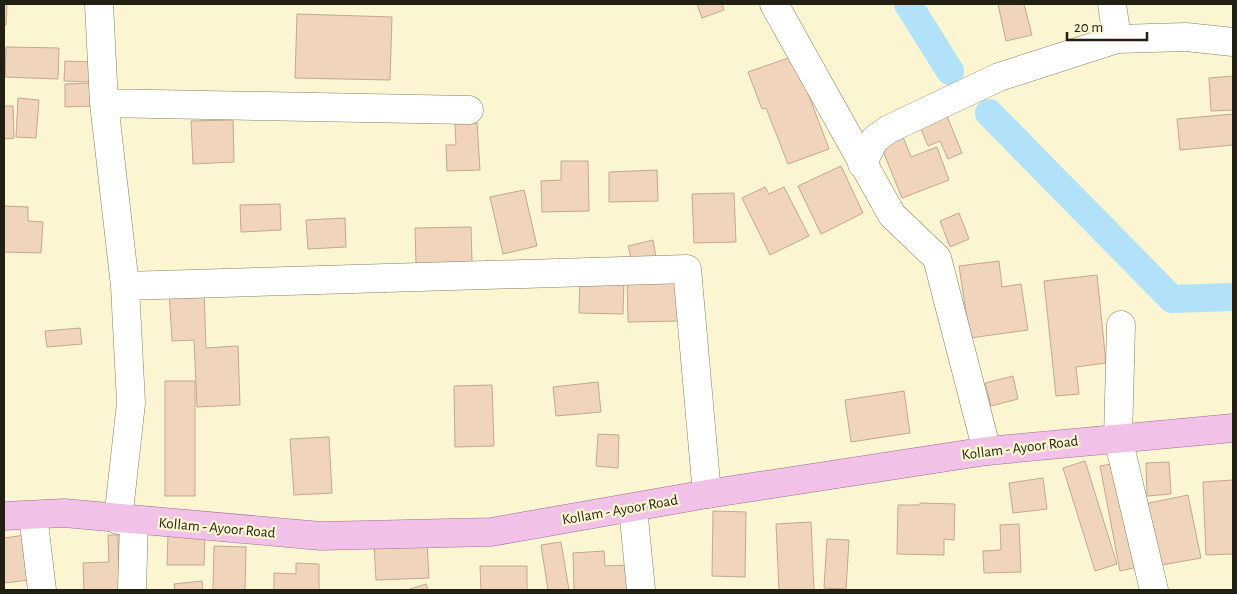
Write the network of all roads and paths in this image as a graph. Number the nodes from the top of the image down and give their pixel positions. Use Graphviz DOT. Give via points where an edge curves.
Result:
graph roads {
  1 [pos="99,4"];
  2 [pos="774,4"];
  3 [pos="1112,4"];
  4 [pos="1117,39"];
  5 [pos="1233,42"];
  6 [pos="104,103"];
  7 [pos="469,110"];
  8 [pos="862,164"];
  9 [pos="126,286"];
  10 [pos="1121,325"];
  11 [pos="1233,428"];
  12 [pos="1118,438"];
  13 [pos="987,451"];
  14 [pos="707,494"];
  15 [pos="633,508"];
  16 [pos="33,515"];
  17 [pos="4,516"];
  18 [pos="126,520"];
  19 [pos="42,590"];
  20 [pos="132,590"];
  21 [pos="641,590"];
  22 [pos="1154,590"];
  1 -- 6 [label="street"];
  2 -- 8 [label="street"];
  3 -- 4 [label="street"];
  4 -- 5 [label="street" via="1186,36"];
  4 -- 8 [label="street" via="998,77 889,129 875,139"];
  6 -- 7 [label="street"];
  6 -- 9 [label="street"];
  8 -- 13 [label="street" via="892,215 937,258"];
  9 -- 14 [label="street" via="687,269"];
  9 -- 18 [label="street" via="131,403"];
  10 -- 12 [label="street"];
  11 -- 12 [label="main road, Kollam - Ayoor Road"];
  12 -- 13 [label="main road, Kollam - Ayoor Road"];
  12 -- 22 [label="street"];
  13 -- 14 [label="main road, Kollam - Ayoor Road"];
  14 -- 15 [label="main road, Kollam - Ayoor Road"];
  15 -- 18 [label="main road, Kollam - Ayoor Road" via="490,532 441,534 321,536"];
  15 -- 21 [label="street"];
  16 -- 17 [label="main road, Kollam - Ayoor Road"];
  16 -- 18 [label="main road, Kollam - Ayoor Road" via="64,513"];
  16 -- 19 [label="street"];
  18 -- 20 [label="street"];
}
